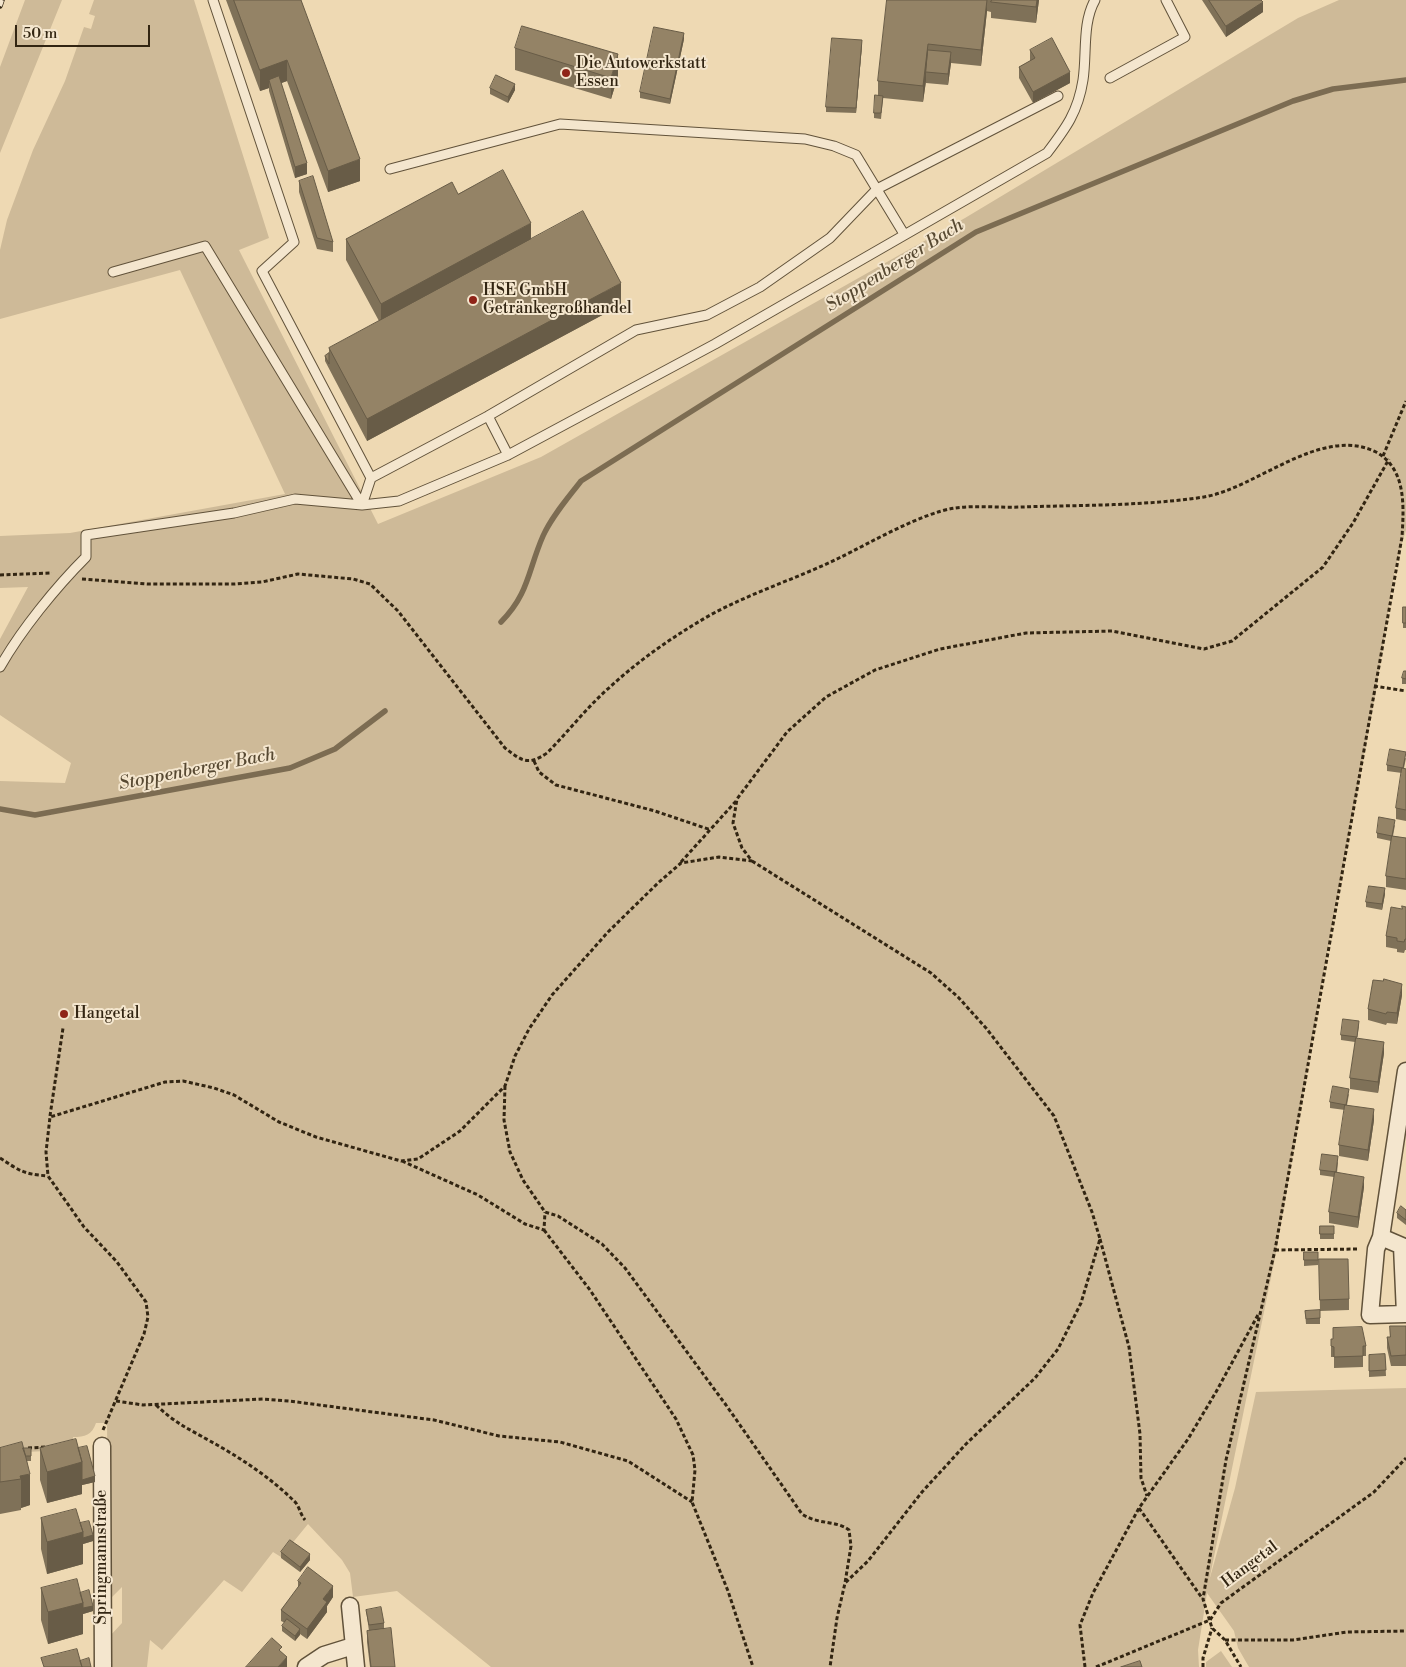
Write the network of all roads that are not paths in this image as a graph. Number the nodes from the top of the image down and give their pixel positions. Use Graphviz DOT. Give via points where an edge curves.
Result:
graph roads {
  1 [pos="213,0"];
  2 [pos="1095,0"];
  3 [pos="1166,0"];
  4 [pos="1110,78"];
  5 [pos="1058,96"];
  6 [pos="390,169"];
  7 [pos="877,188"];
  8 [pos="904,234"];
  9 [pos="113,272"];
  10 [pos="488,416"];
  11 [pos="508,455"];
  12 [pos="371,478"];
  13 [pos="362,505"];
  14 [pos="0,667"];
  15 [pos="1406,1071"];
  16 [pos="1400,1158"];
  17 [pos="1379,1243"];
  18 [pos="102,1446"];
  19 [pos="350,1606"];
  20 [pos="353,1646"];
  21 [pos="103,1667"];
  22 [pos="306,1667"];
  23 [pos="356,1667"];
  1 -- 12 [label="lane" via="294,242 262,271"];
  2 -- 8 [label="lane" via="1089,10 1083,81 1071,121 1047,152"];
  3 -- 4 [label="lane" via="1185,36"];
  5 -- 7 [label="lane"];
  6 -- 7 [label="lane" via="560,124 805,139 856,155"];
  7 -- 8 [label="lane"];
  7 -- 10 [label="lane" via="830,238 760,287 707,314 636,330"];
  8 -- 11 [label="lane" via="715,344"];
  9 -- 13 [label="lane" via="205,246"];
  10 -- 11 [label="lane"];
  10 -- 12 [label="lane"];
  11 -- 13 [label="lane" via="399,501"];
  12 -- 13 [label="lane"];
  13 -- 14 [label="lane" via="295,499 234,513 86,535 86,557 67,576"];
  15 -- 16 [label="street"];
  16 -- 17 [label="street"];
  18 -- 21 [label="street, Springmannstraße"];
  19 -- 20 [label="street"];
  20 -- 22 [label="street" via="324,1655"];
  20 -- 23 [label="street"];
}
